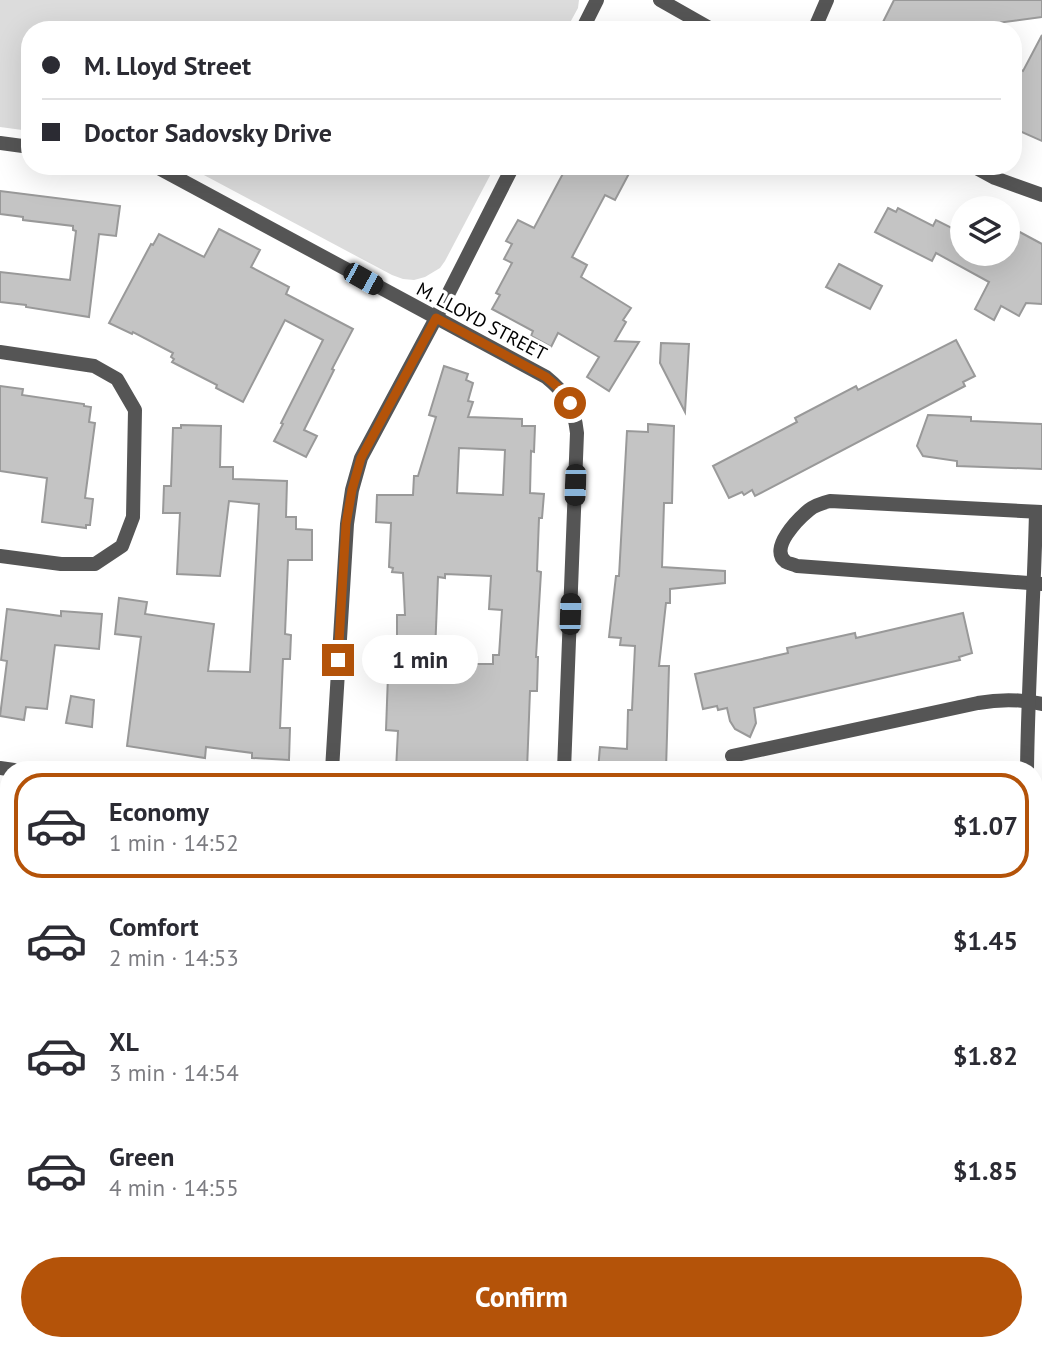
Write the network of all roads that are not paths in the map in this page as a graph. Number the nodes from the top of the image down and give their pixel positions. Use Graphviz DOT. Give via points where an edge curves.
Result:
graph roads {
  1 [pos="597,0"];
  2 [pos="660,0"];
  3 [pos="827,0"];
  4 [pos="586,21"];
  5 [pos="697,21"];
  6 [pos="818,21"];
  7 [pos="0,144"];
  8 [pos="21,146"];
  9 [pos="172,175"];
  10 [pos="508,175"];
  11 [pos="990,175"];
  12 [pos="1042,195"];
  13 [pos="436,318"];
  14 [pos="0,352"];
  15 [pos="1039,512"];
  16 [pos="0,556"];
  17 [pos="1038,584"];
  18 [pos="1035,702"];
  19 [pos="732,756"];
  20 [pos="333,761"];
  21 [pos="564,761"];
  22 [pos="1028,761"];
  1 -- 4 [label="street"];
  2 -- 5 [label="street"];
  3 -- 6 [label="street"];
  7 -- 8 [label="street"];
  9 -- 13 [label="street, M. LLOYD STREET"];
  10 -- 13 [label="street"];
  11 -- 12 [label="street"];
  13 -- 20 [label="street" via="361,458 352,490 346,524"];
  13 -- 21 [label="street, M. LLOYD STREET" via="546,377 561,390 576,418"];
  14 -- 16 [label="street" via="93,366 117,379 135,410 133,516 122,546 95,564"];
  15 -- 17 [label="street"];
  15 -- 17 [label="street" via="830,501 807,511 781,542 780,553 784,561 797,566"];
  17 -- 18 [label="street"];
  18 -- 19 [label="street" via="999,700 956,706"];
  18 -- 22 [label="street"];
}
